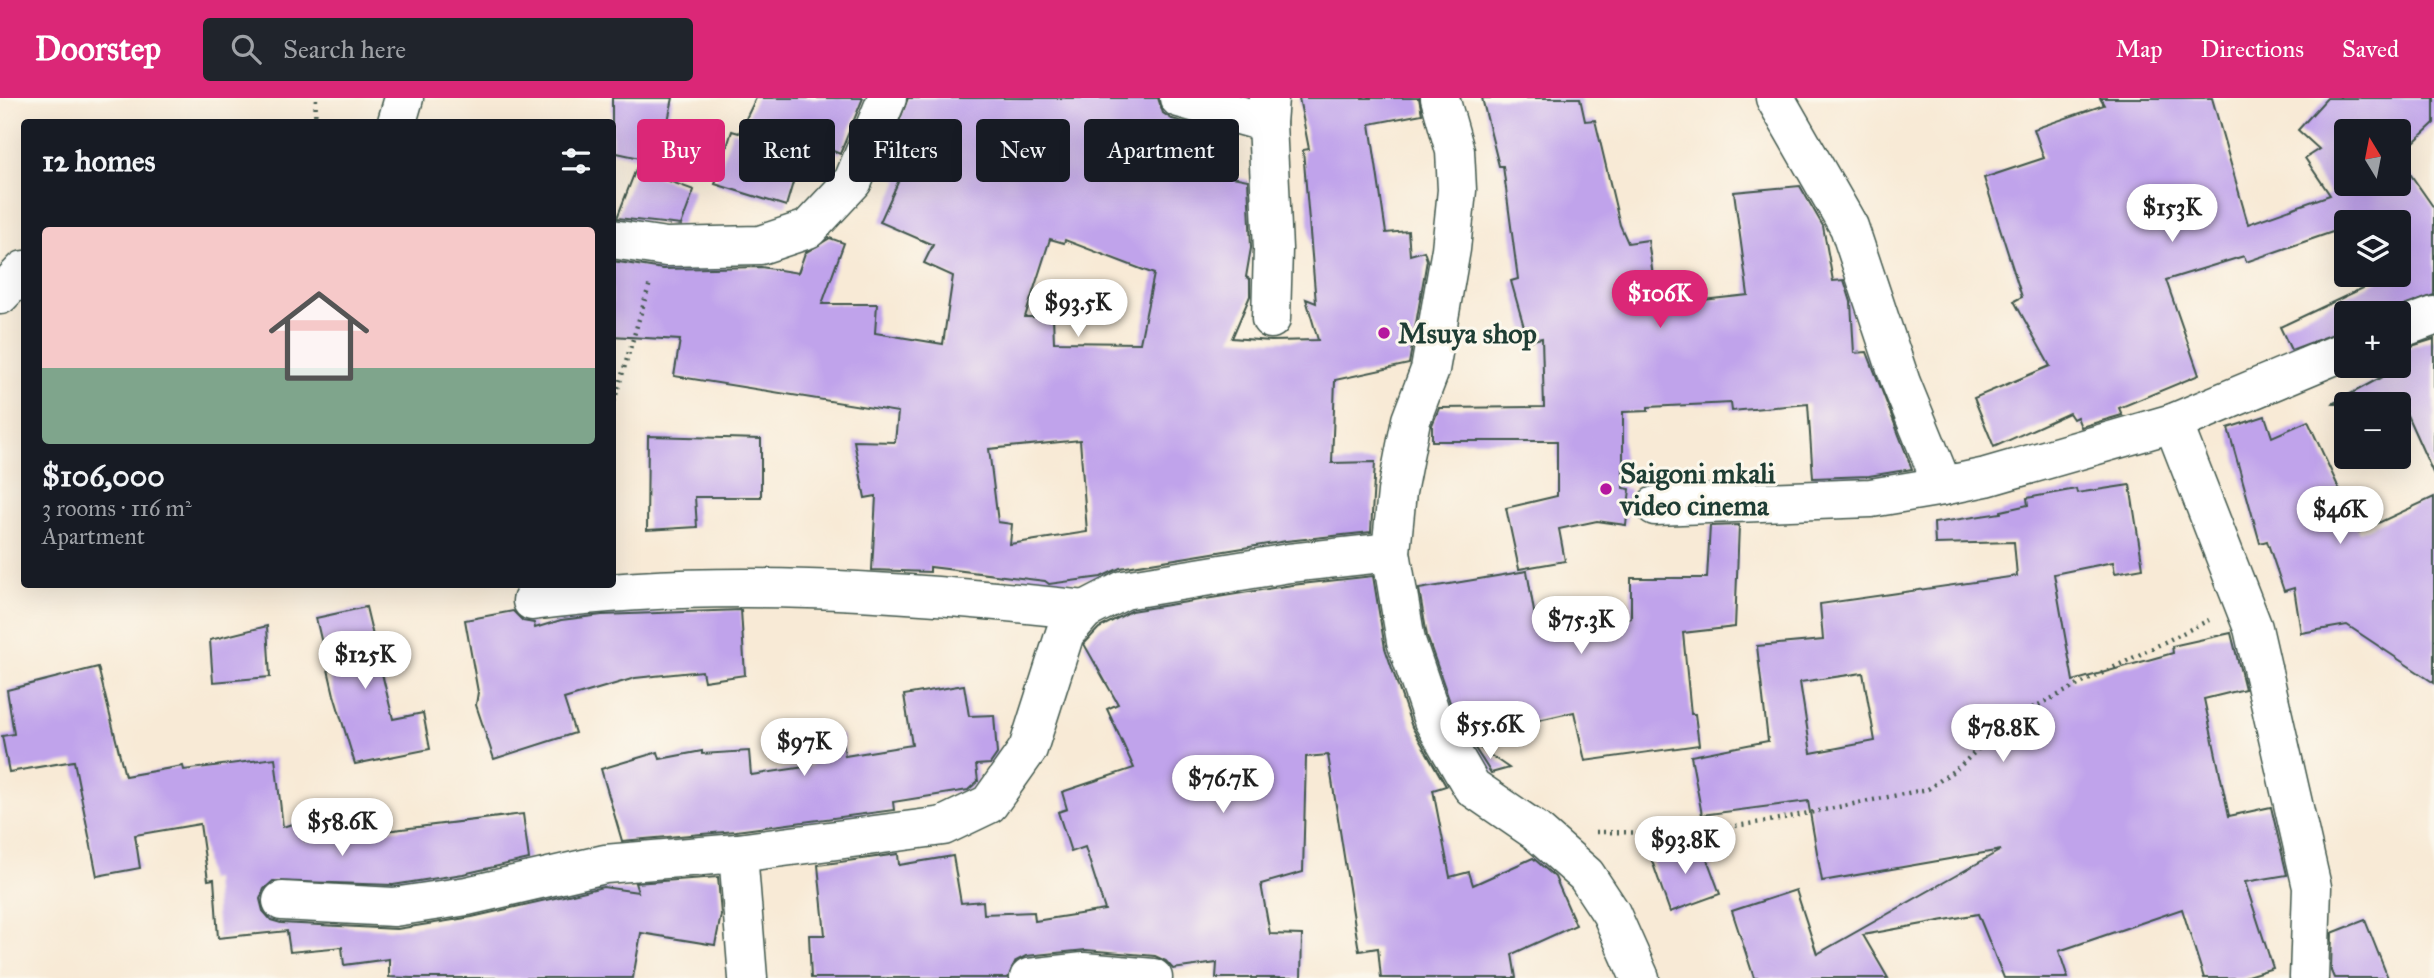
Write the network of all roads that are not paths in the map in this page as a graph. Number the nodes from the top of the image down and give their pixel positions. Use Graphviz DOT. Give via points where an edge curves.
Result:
graph roads {
  1 [pos="404,98"];
  2 [pos="887,98"];
  3 [pos="1179,98"];
  4 [pos="1440,98"];
  5 [pos="1775,98"];
  6 [pos="1268,110"];
  7 [pos="398,119"];
  8 [pos="616,240"];
  9 [pos="21,273"];
  10 [pos="0,295"];
  11 [pos="2434,316"];
  12 [pos="1271,319"];
  13 [pos="2411,325"];
  14 [pos="2334,355"];
  15 [pos="2173,423"];
  16 [pos="1943,486"];
  17 [pos="1655,506"];
  18 [pos="1391,552"];
  19 [pos="532,601"];
  20 [pos="1085,610"];
  21 [pos="738,853"];
  22 [pos="282,901"];
  23 [pos="748,978"];
  24 [pos="1029,978"];
  25 [pos="1153,978"];
  26 [pos="1640,978"];
  27 [pos="2309,978"];
  1 -- 7 [label="street"];
  2 -- 8 [label="street" via="853,181 808,229 760,244 666,247"];
  3 -- 6 [label="street"];
  4 -- 18 [label="street" via="1455,150 1457,190 1451,248 1430,370 1411,420"];
  5 -- 16 [label="street" via="1849,227 1901,383"];
  6 -- 12 [label="street"];
  9 -- 10 [label="street"];
  11 -- 13 [label="street"];
  14 -- 15 [label="street"];
  15 -- 16 [label="street"];
  15 -- 27 [label="street" via="2253,628 2312,887"];
  16 -- 17 [label="street" via="1871,498"];
  18 -- 20 [label="street" via="1124,590"];
  18 -- 26 [label="street" via="1406,641 1433,720 1472,787 1536,831 1586,875 1611,913"];
  19 -- 20 [label="street" via="586,594 734,590 941,594"];
  20 -- 21 [label="street" via="1065,633 1028,749 989,804 943,826"];
  21 -- 22 [label="street" via="605,864 467,897 394,907"];
  21 -- 23 [label="street"];
  24 -- 25 [label="street" via="1084,972"];
}
